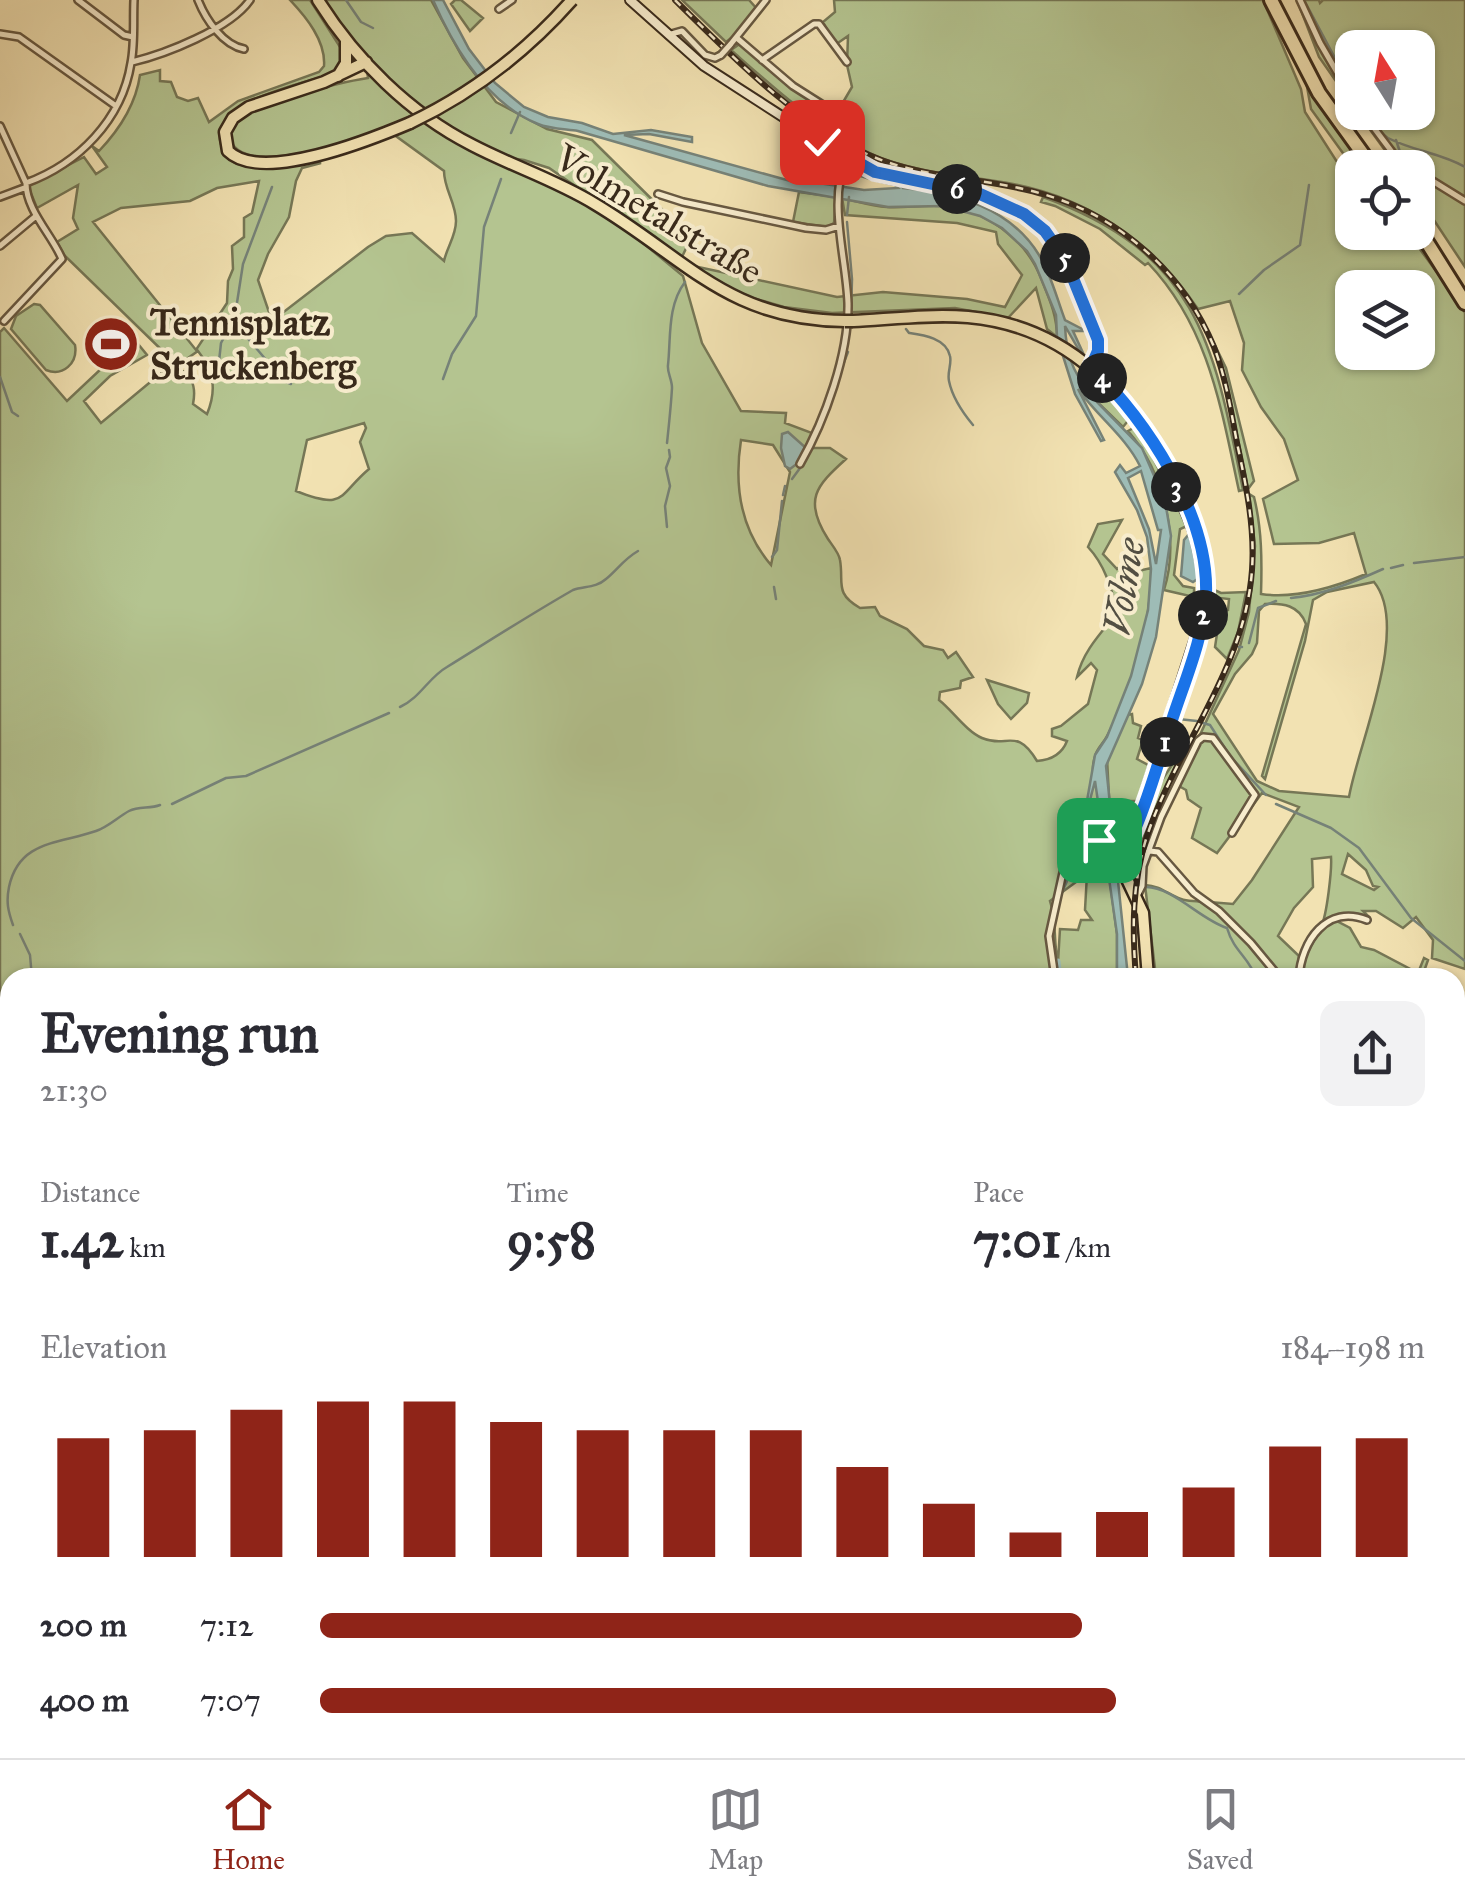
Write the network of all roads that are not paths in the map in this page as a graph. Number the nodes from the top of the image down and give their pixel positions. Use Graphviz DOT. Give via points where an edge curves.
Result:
graph roads {
  1 [pos="78,0"];
  2 [pos="134,0"];
  3 [pos="198,0"];
  4 [pos="250,0"];
  5 [pos="318,0"];
  6 [pos="512,0"];
  7 [pos="572,0"];
  8 [pos="630,0"];
  9 [pos="766,0"];
  10 [pos="1271,0"];
  11 [pos="1279,0"];
  12 [pos="1300,0"];
  13 [pos="499,10"];
  14 [pos="214,27"];
  15 [pos="0,34"];
  16 [pos="668,35"];
  17 [pos="133,37"];
  18 [pos="738,38"];
  19 [pos="346,39"];
  20 [pos="244,49"];
  21 [pos="762,60"];
  22 [pos="132,62"];
  23 [pos="847,62"];
  24 [pos="369,66"];
  25 [pos="1335,69"];
  26 [pos="336,77"];
  27 [pos="324,82"];
  28 [pos="116,106"];
  29 [pos="834,112"];
  30 [pos="0,126"];
  31 [pos="3,143"];
  32 [pos="1362,150"];
  33 [pos="1363,150"];
  34 [pos="844,163"];
  35 [pos="1435,182"];
  36 [pos="25,185"];
  37 [pos="658,194"];
  38 [pos="0,197"];
  39 [pos="1465,201"];
  40 [pos="36,215"];
  41 [pos="839,226"];
  42 [pos="0,246"];
  43 [pos="1435,247"];
  44 [pos="1432,250"];
  45 [pos="1465,295"];
  46 [pos="1465,303"];
  47 [pos="4,321"];
  48 [pos="1088,364"];
  49 [pos="800,464"];
  50 [pos="1232,833"];
  51 [pos="1132,836"];
  52 [pos="1150,851"];
  53 [pos="1137,896"];
  54 [pos="1367,920"];
  55 [pos="1053,968"];
  56 [pos="1147,968"];
  57 [pos="1272,968"];
  58 [pos="1300,968"];
  1 -- 17 [label="street"];
  2 -- 17 [label="street"];
  3 -- 14 [label="street"];
  4 -- 14 [label="street"];
  5 -- 19 [label="main road, Volmetalstraße"];
  6 -- 13 [label="street"];
  7 -- 27 [label="main road, bridge" via="480,84 410,124 296,158 248,162 228,150 225,132 240,112"];
  8 -- 16 [label="street"];
  9 -- 18 [label="street"];
  10 -- 32 [label="highway" via="1320,93"];
  11 -- 33 [label="highway" via="1299,52"];
  12 -- 25 [label="street"];
  14 -- 20 [label="street"];
  14 -- 22 [label="street"];
  15 -- 28 [label="street" via="19,38"];
  16 -- 18 [label="street, bridge" via="682,31 711,58"];
  16 -- 34 [label="street"];
  17 -- 22 [label="street"];
  18 -- 21 [label="street"];
  19 -- 24 [label="main road, Volmetalstraße"];
  19 -- 26 [label="main road" via="346,63"];
  21 -- 23 [label="street" via="819,24"];
  21 -- 29 [label="street"];
  22 -- 28 [label="street"];
  24 -- 26 [label="main road"];
  24 -- 27 [label="main road"];
  24 -- 48 [label="main road, Volmetalstraße" via="445,130 579,194 744,303 849,321 982,319 1024,329"];
  26 -- 27 [label="main road"];
  28 -- 36 [label="street" via="79,153"];
  30 -- 31 [label="street"];
  31 -- 36 [label="street"];
  34 -- 41 [label="street"];
  34 -- 48 [label="street" via="980,194 1045,231 1066,261 1095,335"];
  35 -- 39 [label="street"];
  36 -- 38 [label="street"];
  36 -- 40 [label="street"];
  37 -- 41 [label="street" via="806,228"];
  40 -- 42 [label="street"];
  40 -- 47 [label="street" via="62,259"];
  41 -- 49 [label="street" via="848,299 845,348"];
  43 -- 45 [label="highway"];
  44 -- 46 [label="highway"];
  48 -- 51 [label="main road, Volmetalstraße" via="1153,442 1194,526 1205,567 1196,646"];
  50 -- 52 [label="street" via="1255,795 1212,738 1203,736"];
  51 -- 53 [label="main road" via="1124,868"];
  51 -- 55 [label="street" via="1090,842 1084,858 1061,876 1049,941"];
  52 -- 53 [label="street"];
  52 -- 57 [label="street"];
  53 -- 56 [label="main road"];
  54 -- 58 [label="street" via="1343,915 1322,925 1307,942"];
}
